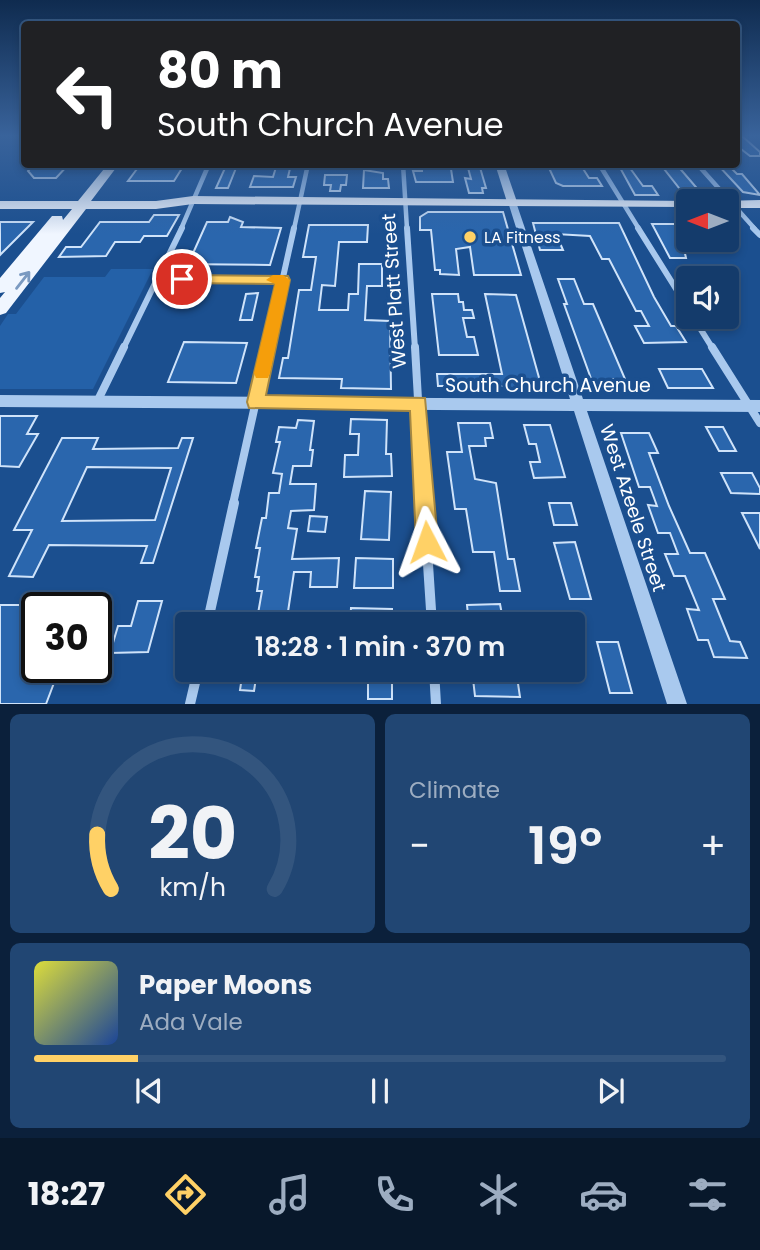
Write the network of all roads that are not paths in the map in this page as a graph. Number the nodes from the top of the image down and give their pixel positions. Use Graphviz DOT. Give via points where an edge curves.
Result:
graph roads {
  1 [pos="98,169"];
  2 [pos="109,169"];
  3 [pos="207,169"];
  4 [pos="307,169"];
  5 [pos="403,169"];
  6 [pos="501,169"];
  7 [pos="601,169"];
  8 [pos="701,169"];
  9 [pos="717,189"];
  10 [pos="0,195"];
  11 [pos="79,201"];
  12 [pos="193,201"];
  13 [pos="301,201"];
  14 [pos="405,202"];
  15 [pos="512,202"];
  16 [pos="622,203"];
  17 [pos="676,203"];
  18 [pos="739,204"];
  19 [pos="760,204"];
  20 [pos="0,205"];
  21 [pos="739,214"];
  22 [pos="760,235"];
  23 [pos="157,279"];
  24 [pos="283,280"];
  25 [pos="0,288"];
  26 [pos="676,289"];
  27 [pos="0,310"];
  28 [pos="701,329"];
  29 [pos="0,401"];
  30 [pos="97,402"];
  31 [pos="256,402"];
  32 [pos="419,404"];
  33 [pos="578,405"];
  34 [pos="755,406"];
  35 [pos="760,424"];
  36 [pos="210,612"];
  37 [pos="431,612"];
  38 [pos="195,682"];
  39 [pos="435,682"];
  40 [pos="190,704"];
  41 [pos="436,704"];
  42 [pos="677,704"];
  1 -- 11 [label="main road"];
  2 -- 11 [label="main road"];
  3 -- 12 [label="street"];
  4 -- 13 [label="street"];
  5 -- 14 [label="street, West Platt Street"];
  6 -- 15 [label="main road, West Azeele Street"];
  7 -- 16 [label="street"];
  8 -- 9 [label="street"];
  10 -- 11 [label="main road"];
  11 -- 12 [label="main road" via="156,205"];
  11 -- 20 [label="main road"];
  11 -- 25 [label="main road"];
  27 -- 11 [label="main road, one-way"];
  12 -- 13 [label="main road"];
  12 -- 23 [label="street"];
  13 -- 14 [label="main road"];
  13 -- 24 [label="street"];
  14 -- 15 [label="main road"];
  14 -- 32 [label="street, West Platt Street"];
  15 -- 16 [label="main road"];
  15 -- 33 [label="street, West Azeele Street"];
  16 -- 17 [label="main road"];
  16 -- 26 [label="street"];
  18 -- 19 [label="main road"];
  21 -- 22 [label="street"];
  23 -- 24 [label="street"];
  23 -- 30 [label="street"];
  24 -- 31 [label="street"];
  28 -- 34 [label="street"];
  29 -- 30 [label="street, South Church Avenue"];
  30 -- 31 [label="street, South Church Avenue"];
  31 -- 32 [label="street, South Church Avenue"];
  31 -- 36 [label="street"];
  32 -- 33 [label="street, South Church Avenue"];
  32 -- 37 [label="street, West Platt Street"];
  33 -- 34 [label="street, South Church Avenue"];
  33 -- 42 [label="street, West Azeele Street"];
  34 -- 35 [label="street"];
  38 -- 40 [label="street"];
  39 -- 41 [label="street"];
}
